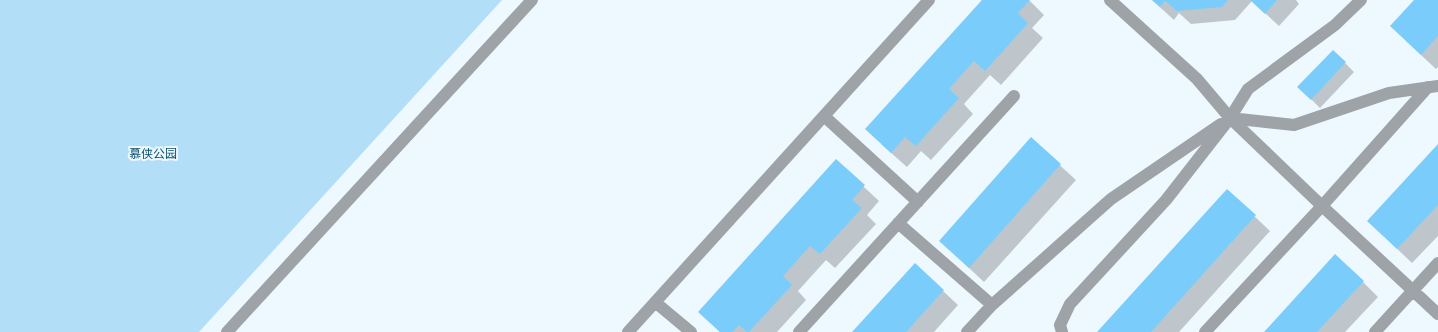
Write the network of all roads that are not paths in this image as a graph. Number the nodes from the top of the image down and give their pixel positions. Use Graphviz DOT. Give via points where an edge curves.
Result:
graph roads {
  1 [pos="532,0"];
  2 [pos="929,0"];
  3 [pos="1110,0"];
  4 [pos="1361,0"];
  5 [pos="1433,87"];
  6 [pos="1014,96"];
  7 [pos="824,116"];
  8 [pos="1230,118"];
  9 [pos="918,202"];
  10 [pos="1322,206"];
  11 [pos="898,223"];
  12 [pos="1438,263"];
  13 [pos="1413,291"];
  14 [pos="655,302"];
  15 [pos="992,305"];
  16 [pos="1438,314"];
  17 [pos="227,332"];
  18 [pos="628,332"];
  19 [pos="691,332"];
  20 [pos="799,332"];
  21 [pos="967,332"];
  22 [pos="1062,332"];
  23 [pos="1206,332"];
  24 [pos="1375,332"];
  1 -- 17 [label="street"];
  2 -- 7 [label="street"];
  3 -- 8 [label="street" via="1197,79"];
  4 -- 8 [label="street" via="1335,25 1248,89"];
  5 -- 8 [label="street" via="1389,93 1294,125"];
  5 -- 10 [label="street"];
  6 -- 9 [label="street"];
  7 -- 9 [label="street"];
  7 -- 14 [label="street"];
  8 -- 10 [label="street"];
  8 -- 15 [label="street" via="1112,199"];
  8 -- 22 [label="street" via="1166,200 1070,304 1060,325"];
  9 -- 11 [label="street"];
  10 -- 13 [label="street"];
  10 -- 23 [label="street"];
  11 -- 15 [label="street"];
  11 -- 20 [label="street"];
  12 -- 13 [label="street"];
  13 -- 16 [label="street"];
  13 -- 24 [label="street"];
  14 -- 18 [label="street"];
  14 -- 19 [label="street"];
  15 -- 21 [label="street"];
}
